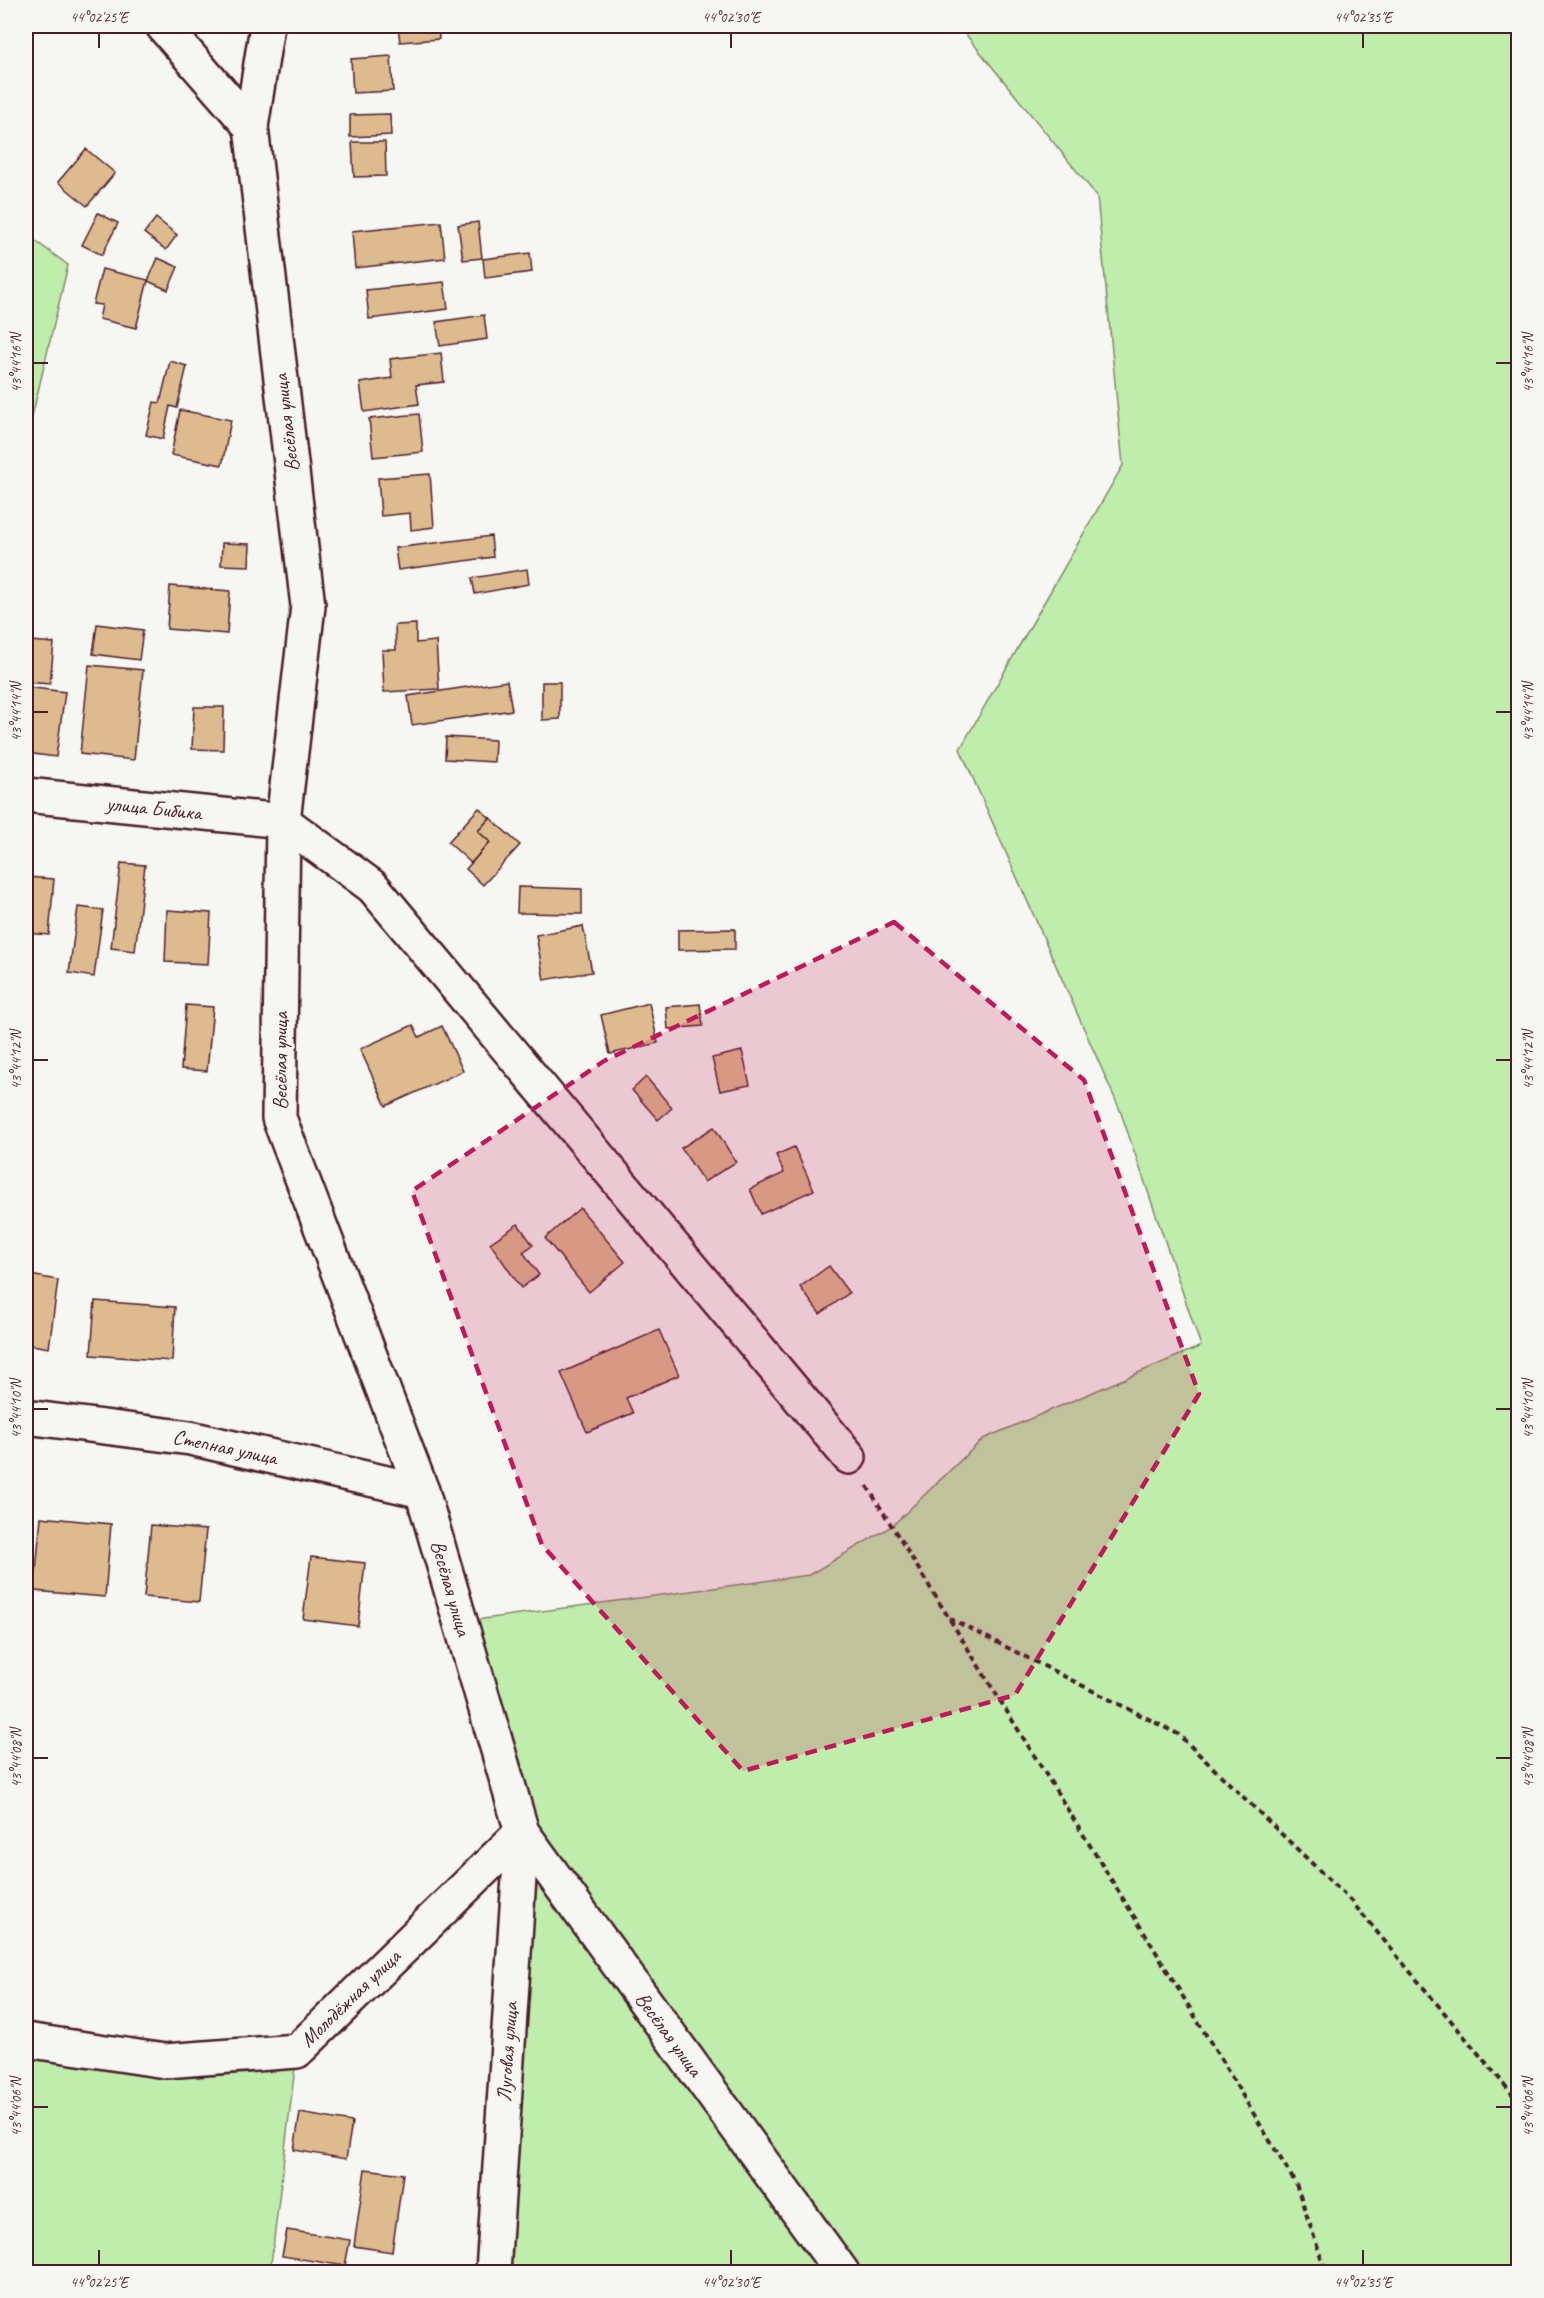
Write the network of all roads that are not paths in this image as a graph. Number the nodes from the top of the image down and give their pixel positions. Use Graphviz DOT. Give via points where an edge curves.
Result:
graph roads {
  1 [pos="163,26"];
  2 [pos="267,26"];
  3 [pos="251,127"];
  4 [pos="26,795"];
  5 [pos="283,821"];
  6 [pos="26,1417"];
  7 [pos="849,1457"];
  8 [pos="422,1491"];
  9 [pos="522,1832"];
  10 [pos="26,2040"];
  11 [pos="493,2272"];
  12 [pos="842,2272"];
  1 -- 3 [label="street"];
  2 -- 3 [label="street, Весёлая улица"];
  3 -- 5 [label="street, Весёлая улица" via="308,606"];
  4 -- 5 [label="street, улица Бибика"];
  5 -- 7 [label="street" via="373,887"];
  5 -- 8 [label="street, Весёлая улица" via="279,1118"];
  6 -- 8 [label="street, Степная улица" via="190,1438"];
  8 -- 9 [label="street, Весёлая улица"];
  9 -- 10 [label="street, Молодёжная улица" via="297,2051 165,2061"];
  9 -- 11 [label="street, Луговая улица"];
  9 -- 12 [label="street, Весёлая улица"];
}
